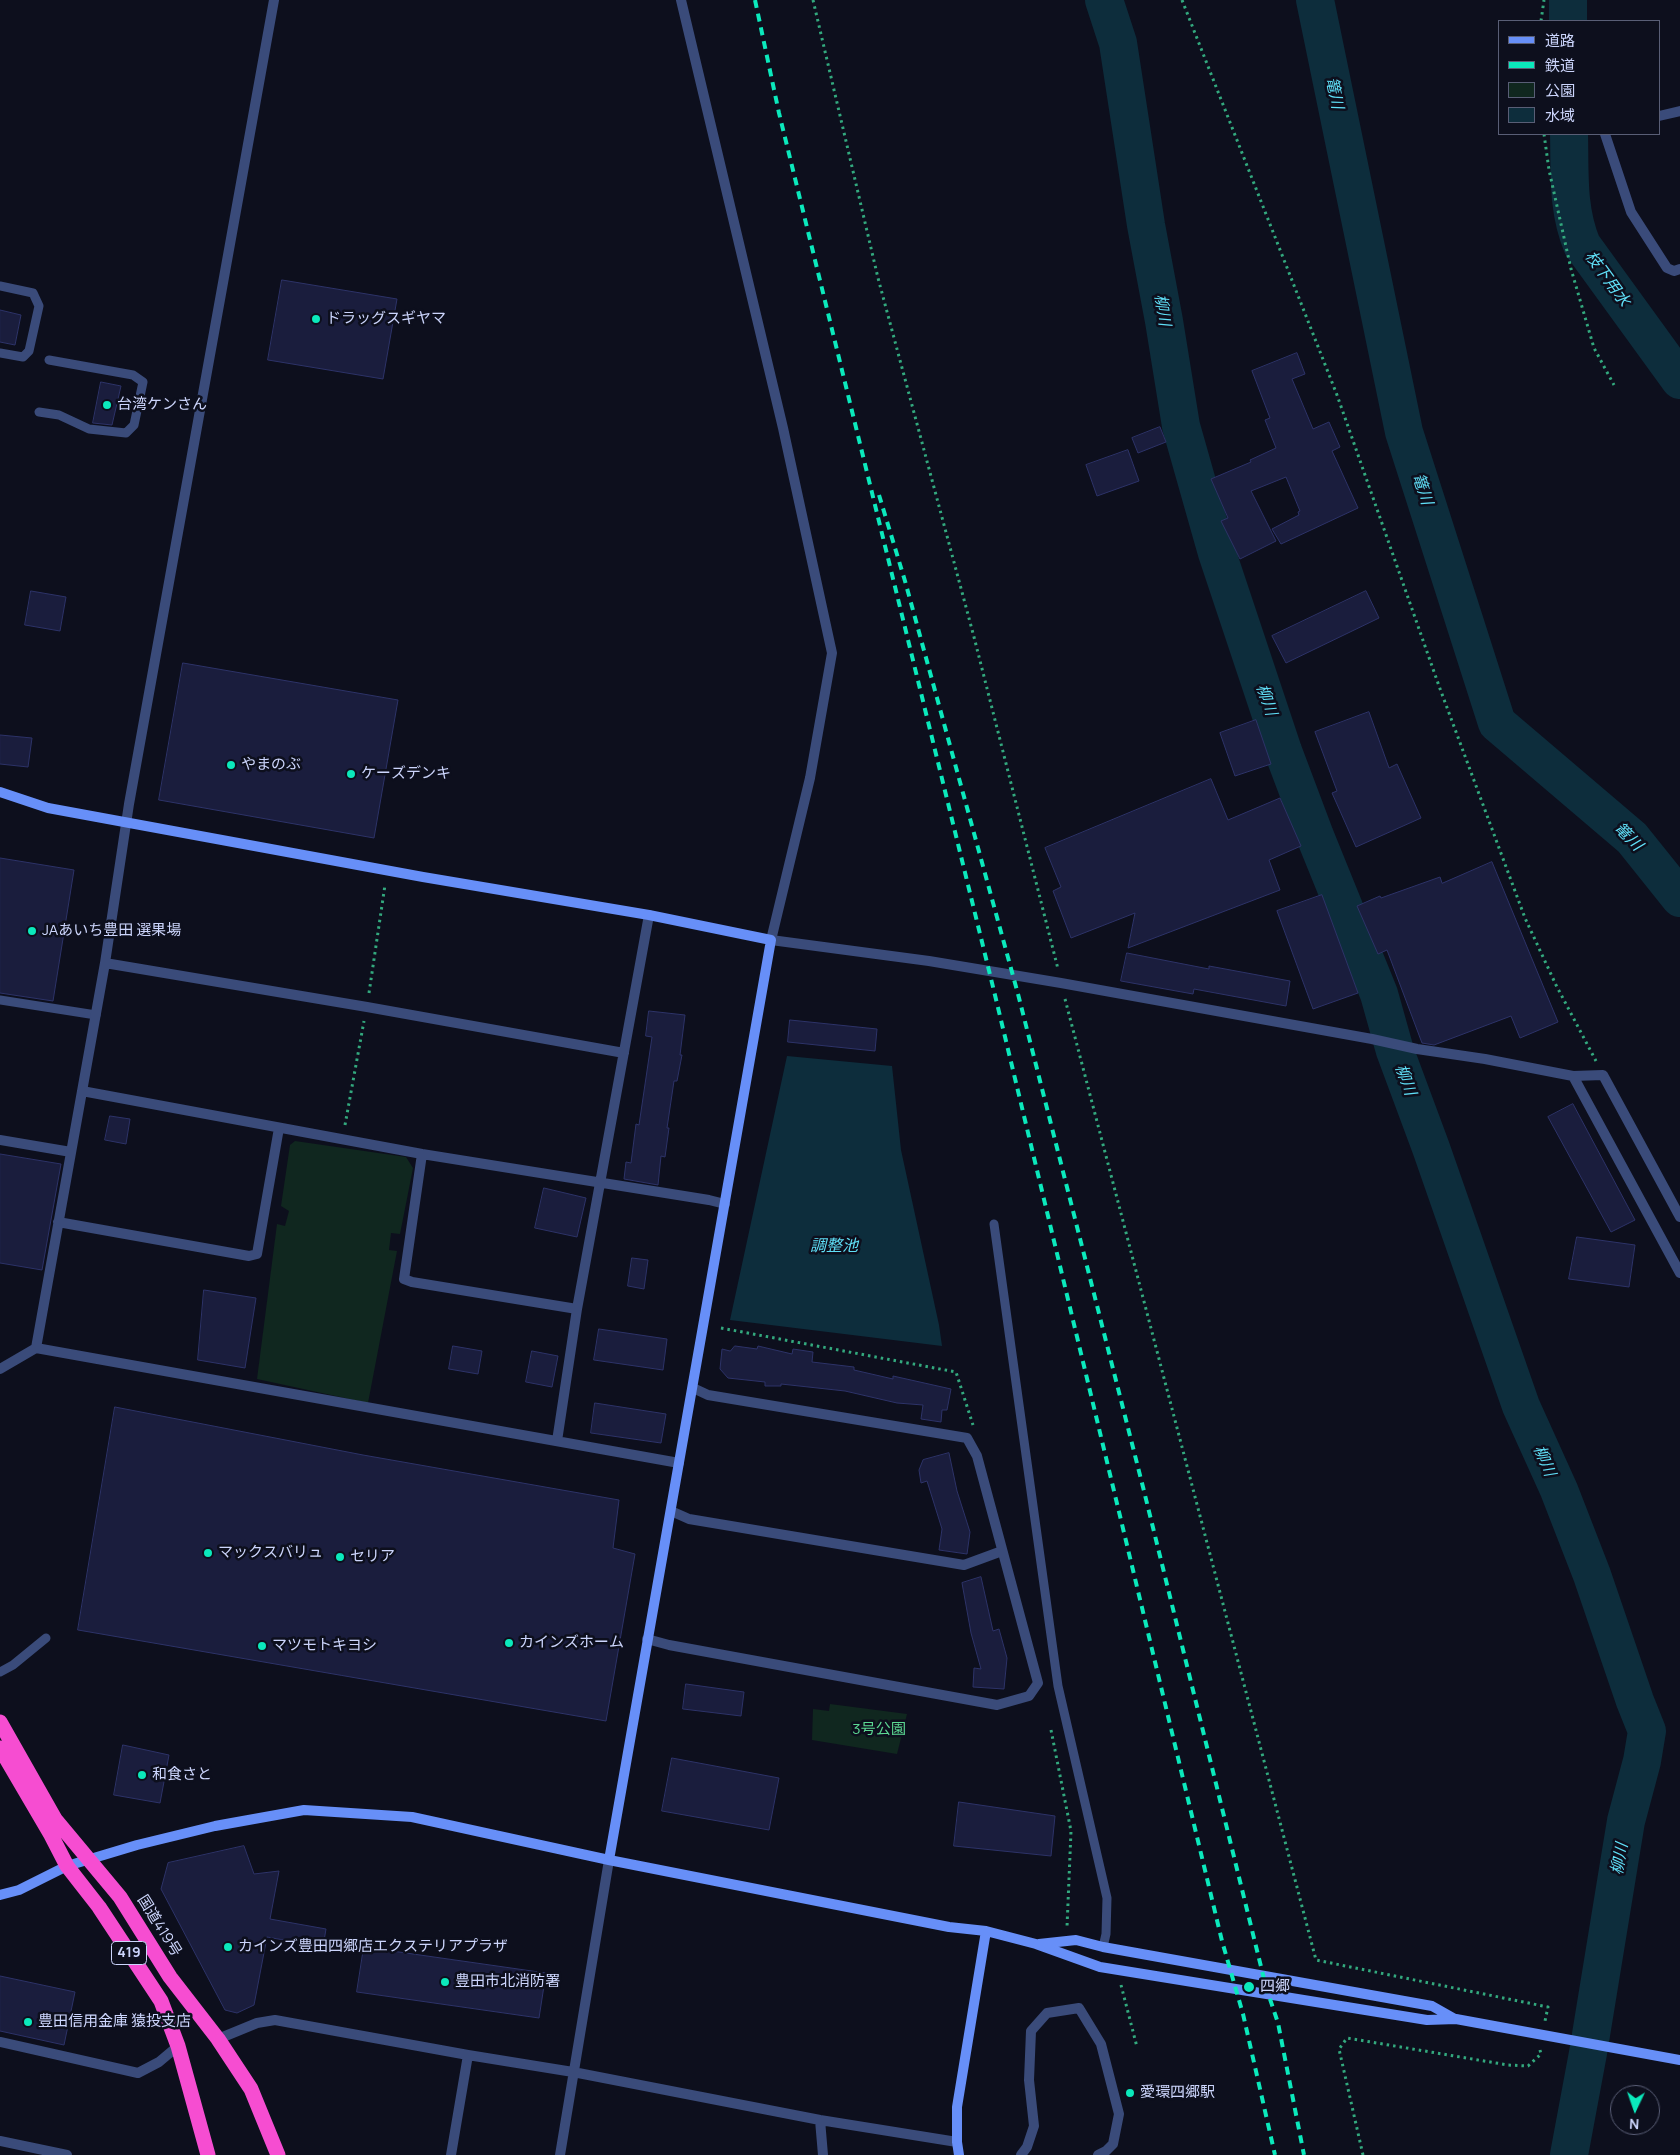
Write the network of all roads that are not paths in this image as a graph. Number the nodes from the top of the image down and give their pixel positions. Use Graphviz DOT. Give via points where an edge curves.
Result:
graph roads {
  1 [pos="274,0"];
  2 [pos="682,0"];
  3 [pos="1680,111"];
  4 [pos="1660,116"];
  5 [pos="1606,135"];
  6 [pos="1680,269"];
  7 [pos="0,286"];
  8 [pos="0,353"];
  9 [pos="49,360"];
  10 [pos="39,412"];
  11 [pos="0,792"];
  12 [pos="126,822"];
  13 [pos="649,915"];
  14 [pos="771,940"];
  15 [pos="105,963"];
  16 [pos="0,1000"];
  17 [pos="96,1015"];
  18 [pos="624,1053"];
  19 [pos="1573,1076"];
  20 [pos="82,1091"];
  21 [pos="279,1128"];
  22 [pos="0,1140"];
  23 [pos="72,1152"];
  24 [pos="422,1154"];
  25 [pos="601,1182"];
  26 [pos="725,1204"];
  27 [pos="1680,1216"];
  28 [pos="58,1222"];
  29 [pos="994,1224"];
  30 [pos="1680,1273"];
  31 [pos="577,1309"];
  32 [pos="36,1348"];
  33 [pos="0,1369"];
  34 [pos="693,1388"];
  35 [pos="557,1441"];
  36 [pos="679,1462"];
  37 [pos="671,1511"];
  38 [pos="1002,1551"];
  39 [pos="46,1638"];
  40 [pos="647,1639"];
  41 [pos="0,1672"];
  42 [pos="0,1722"];
  43 [pos="0,1748"];
  44 [pos="89,1860"];
  45 [pos="609,1860"];
  46 [pos="67,1866"];
  47 [pos="0,1895"];
  48 [pos="986,1931"];
  49 [pos="1036,1944"];
  50 [pos="1103,1947"];
  51 [pos="1456,2019"];
  52 [pos="218,2039"];
  53 [pos="0,2042"];
  54 [pos="178,2046"];
  55 [pos="468,2055"];
  56 [pos="1680,2060"];
  57 [pos="573,2072"];
  58 [pos="820,2120"];
  59 [pos="0,2141"];
  60 [pos="957,2142"];
  61 [pos="67,2155"];
  62 [pos="208,2155"];
  63 [pos="278,2155"];
  64 [pos="452,2155"];
  65 [pos="560,2155"];
  66 [pos="823,2155"];
  67 [pos="960,2155"];
  68 [pos="1021,2155"];
  69 [pos="1098,2155"];
  1 -- 12 [label="street"];
  2 -- 14 [label="street" via="783,428 832,653 810,778"];
  3 -- 4 [label="street"];
  5 -- 6 [label="street" via="1631,212 1667,268"];
  7 -- 8 [label="lane" via="32,293 40,306 29,351 23,357"];
  9 -- 10 [label="lane" via="133,375 143,382 134,425 126,433 89,429 59,415"];
  11 -- 12 [label="street" via="48,808"];
  12 -- 13 [label="street"];
  12 -- 15 [label="street"];
  13 -- 14 [label="street"];
  13 -- 18 [label="street"];
  14 -- 19 [label="street" via="1061,983"];
  14 -- 26 [label="street"];
  15 -- 17 [label="street"];
  15 -- 18 [label="street"];
  16 -- 17 [label="lane"];
  17 -- 20 [label="street"];
  18 -- 25 [label="street"];
  19 -- 27 [label="street" via="1604,1075"];
  19 -- 30 [label="street"];
  20 -- 21 [label="street"];
  20 -- 23 [label="street"];
  21 -- 24 [label="street"];
  21 -- 28 [label="street" via="257,1254 249,1256"];
  22 -- 23 [label="street"];
  23 -- 28 [label="street"];
  24 -- 25 [label="street"];
  24 -- 31 [label="street" via="404,1279"];
  25 -- 26 [label="street"];
  25 -- 31 [label="street"];
  26 -- 34 [label="street"];
  28 -- 32 [label="street"];
  29 -- 50 [label="lane" via="1058,1686 1107,1898"];
  31 -- 35 [label="street"];
  32 -- 33 [label="street"];
  32 -- 35 [label="street"];
  34 -- 36 [label="street"];
  34 -- 38 [label="street" via="708,1395 967,1438 977,1456"];
  35 -- 36 [label="street"];
  36 -- 37 [label="street"];
  37 -- 38 [label="street" via="689,1519 964,1565"];
  37 -- 40 [label="street"];
  38 -- 40 [label="street" via="1038,1683 1029,1696 997,1705"];
  39 -- 41 [label="lane"];
  40 -- 45 [label="street"];
  42 -- 44 [label="highway, 国道419号 / 419" via="56,1819"];
  43 -- 46 [label="highway, 419"];
  44 -- 45 [label="street" via="215,1826 304,1810 412,1817"];
  44 -- 46 [label="street"];
  44 -- 52 [label="highway, 国道419号 / 419" via="120,1897 170,1977"];
  45 -- 48 [label="street" via="949,1927"];
  45 -- 57 [label="street"];
  46 -- 47 [label="street" via="19,1890"];
  46 -- 54 [label="highway, 419" via="99,1907 161,2001"];
  48 -- 49 [label="street"];
  48 -- 60 [label="street" via="961,2075"];
  49 -- 50 [label="street" via="1076,1940"];
  49 -- 51 [label="street" via="1100,1967 1427,2020"];
  50 -- 51 [label="street" via="1432,2006"];
  51 -- 56 [label="street"];
  52 -- 55 [label="street" via="257,2023 275,2020"];
  52 -- 63 [label="highway, 国道419号 / 419" via="251,2089"];
  53 -- 54 [label="street" via="138,2073 159,2062"];
  54 -- 62 [label="highway, 419"];
  55 -- 57 [label="street"];
  55 -- 64 [label="street"];
  57 -- 58 [label="street"];
  57 -- 65 [label="street"];
  58 -- 60 [label="street"];
  58 -- 66 [label="street"];
  59 -- 61 [label="street"];
  60 -- 67 [label="street"];
  68 -- 69 [label="street" via="1034,2126 1029,2080 1031,2032 1047,2013 1079,2008 1102,2044 1119,2114 1114,2144"];
}
